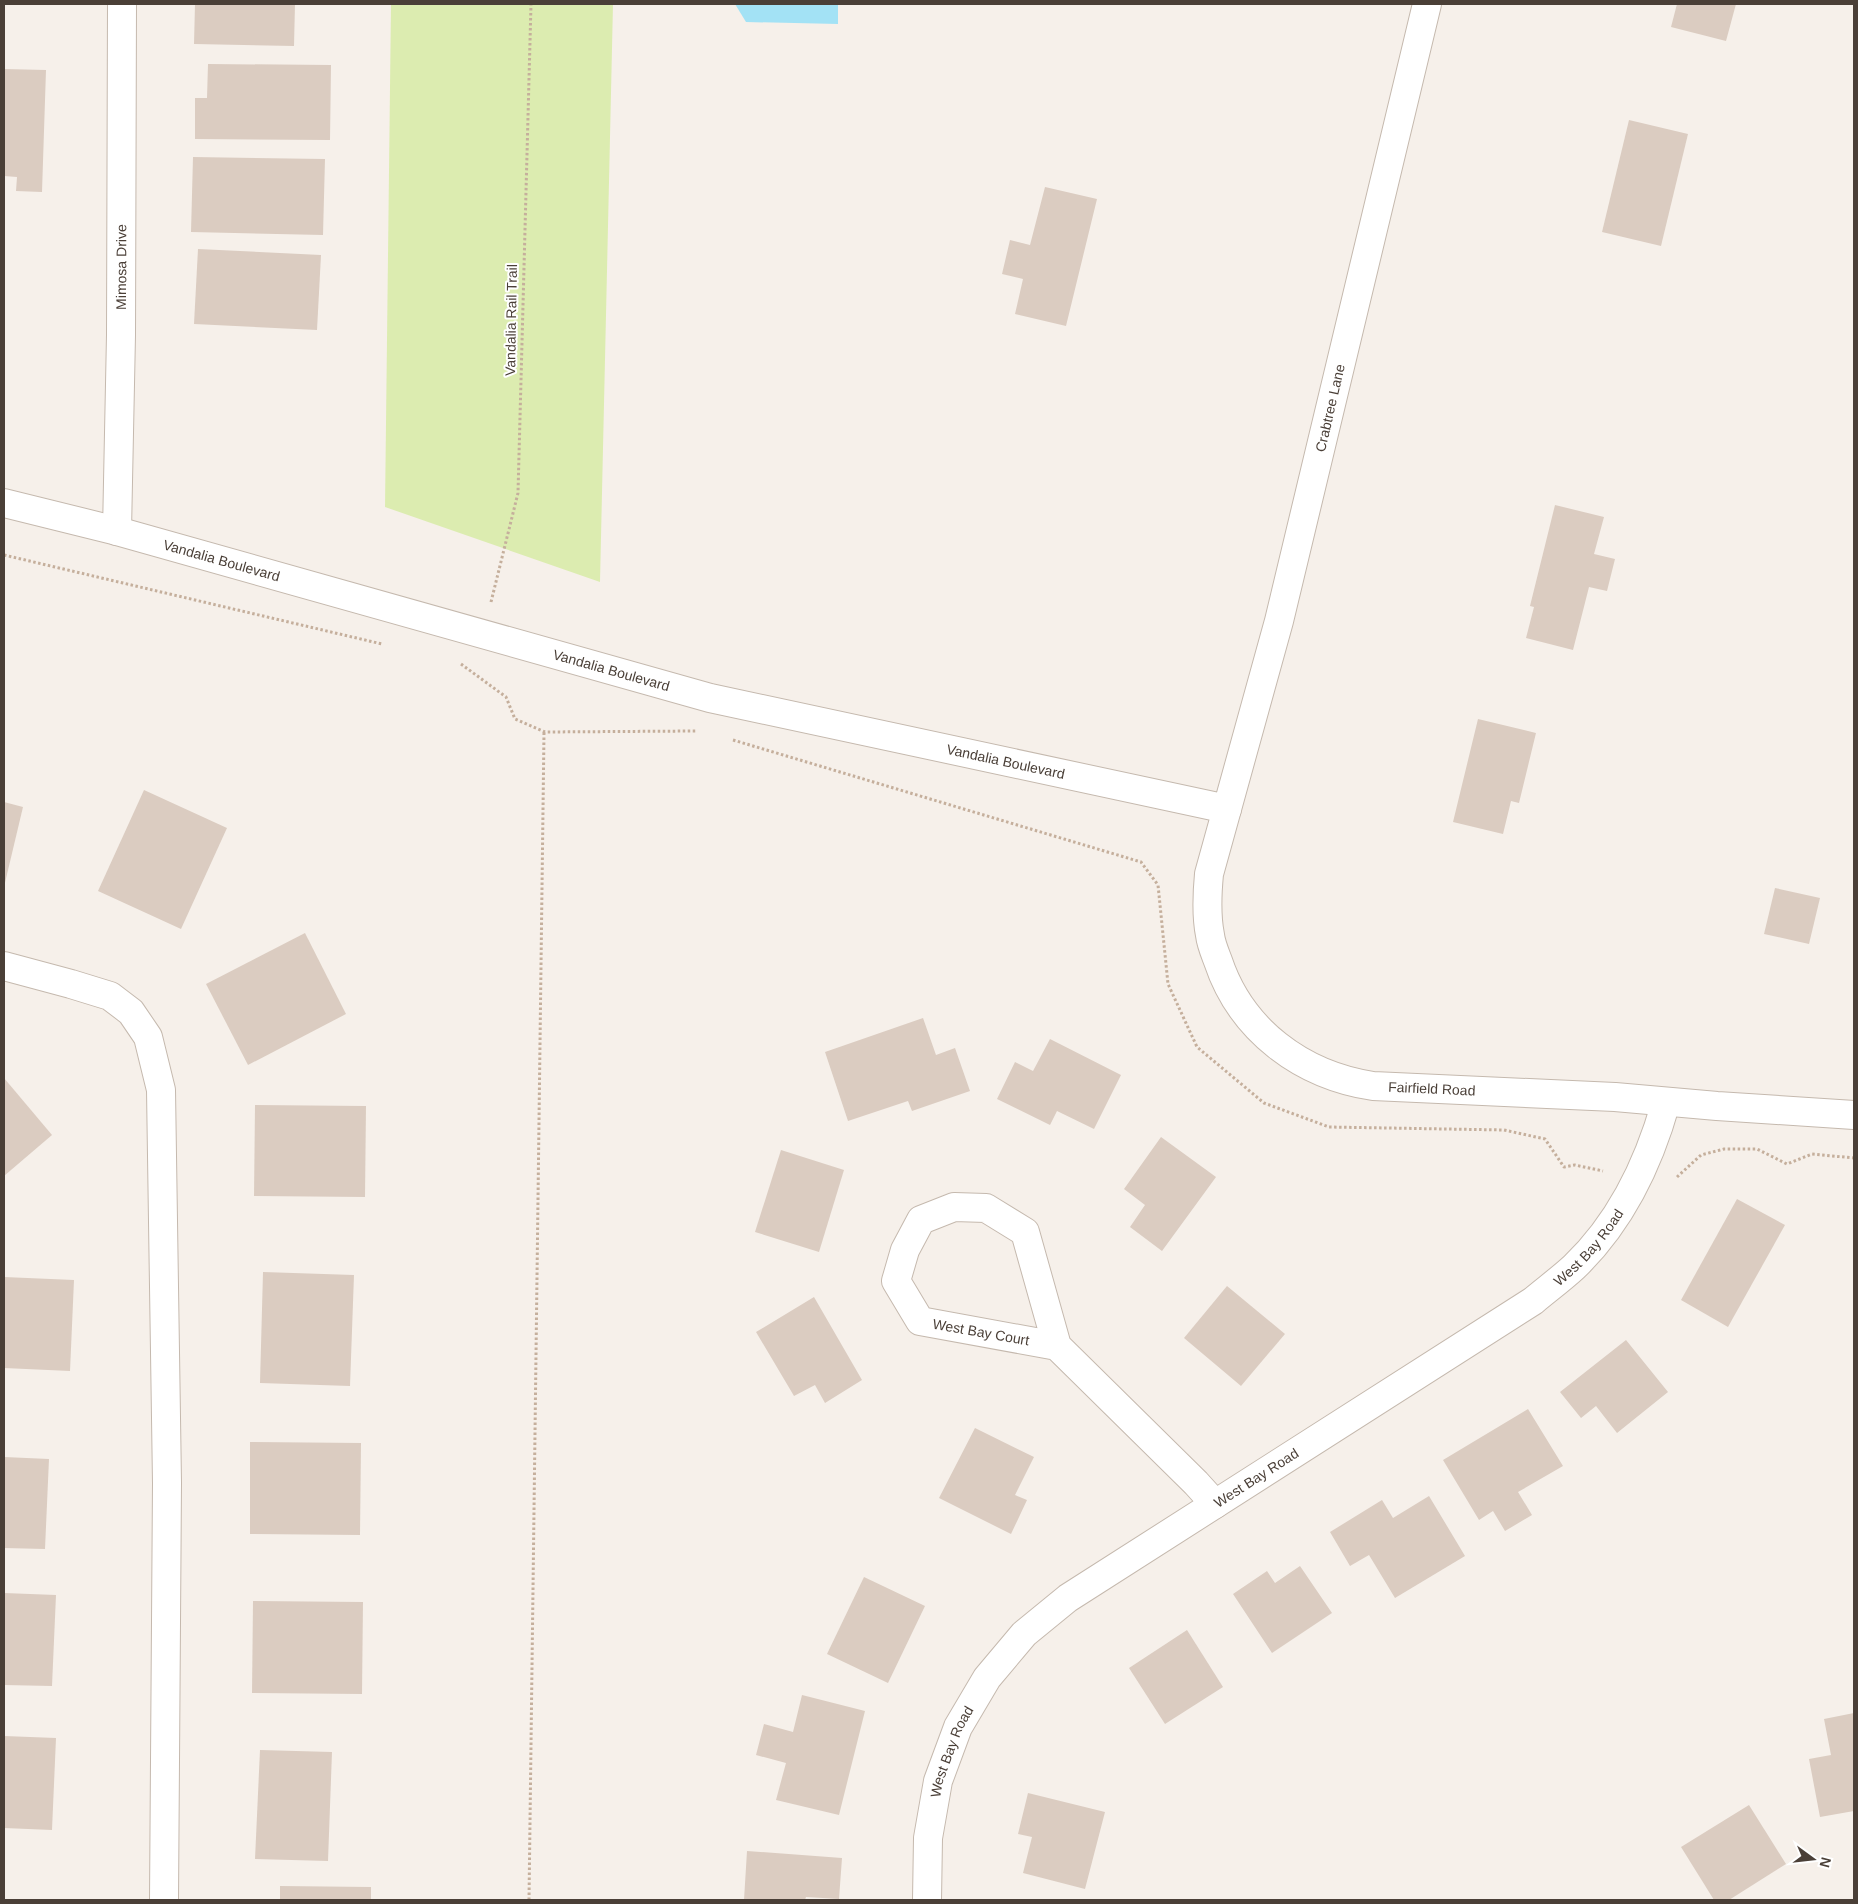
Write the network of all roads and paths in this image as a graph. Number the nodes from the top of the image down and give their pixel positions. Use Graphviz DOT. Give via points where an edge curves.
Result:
graph roads {
  1 [pos="122,4"];
  2 [pos="531,4"];
  3 [pos="1426,4"];
  4 [pos="4,503"];
  5 [pos="117,530"];
  6 [pos="4,555"];
  7 [pos="484,633"];
  8 [pos="388,645"];
  9 [pos="456,661"];
  10 [pos="471,672"];
  11 [pos="1226,810"];
  12 [pos="4,966"];
  13 [pos="1666,1102"];
  14 [pos="1854,1114"];
  15 [pos="1057,1346"];
  16 [pos="1215,1504"];
  17 [pos="164,1900"];
  18 [pos="529,1900"];
  19 [pos="927,1900"];
  1 -- 5 [label="street, Mimosa Drive"];
  2 -- 7 [label="path, Vandalia Rail Trail" via="518,493"];
  3 -- 11 [label="street, Crabtree Lane" via="1279,621"];
  4 -- 5 [label="street, Vandalia Boulevard"];
  5 -- 7 [label="street, Vandalia Boulevard"];
  6 -- 8 [label="path"];
  7 -- 10 [label="path, Vandalia Rail Trail"];
  7 -- 11 [label="street, Vandalia Boulevard" via="710,698"];
  9 -- 10 [label="path"];
  10 -- 18 [label="path" via="506,697 514,719 545,732"];
  11 -- 13 [label="street, Fairfield Road" via="1209,874 1207,906 1210,937 1225,982 1241,1009 1273,1044 1312,1069 1373,1086"];
  12 -- 17 [label="street" via="110,996 131,1012 148,1037 160,1090 167,1484"];
  13 -- 14 [label="street, Fairfield Road"];
  13 -- 16 [label="street, West Bay Road" via="1639,1179 1611,1225 1574,1266 1533,1301"];
  15 -- 15 [label="street, West Bay Court" via="1025,1232 986,1208 954,1207 921,1220 904,1250 896,1281 920,1321"];
  15 -- 16 [label="street, West Bay Court"];
  16 -- 19 [label="street, West Bay Road" via="1068,1598 1024,1634 986,1678 958,1727 938,1781 928,1838"];
}
